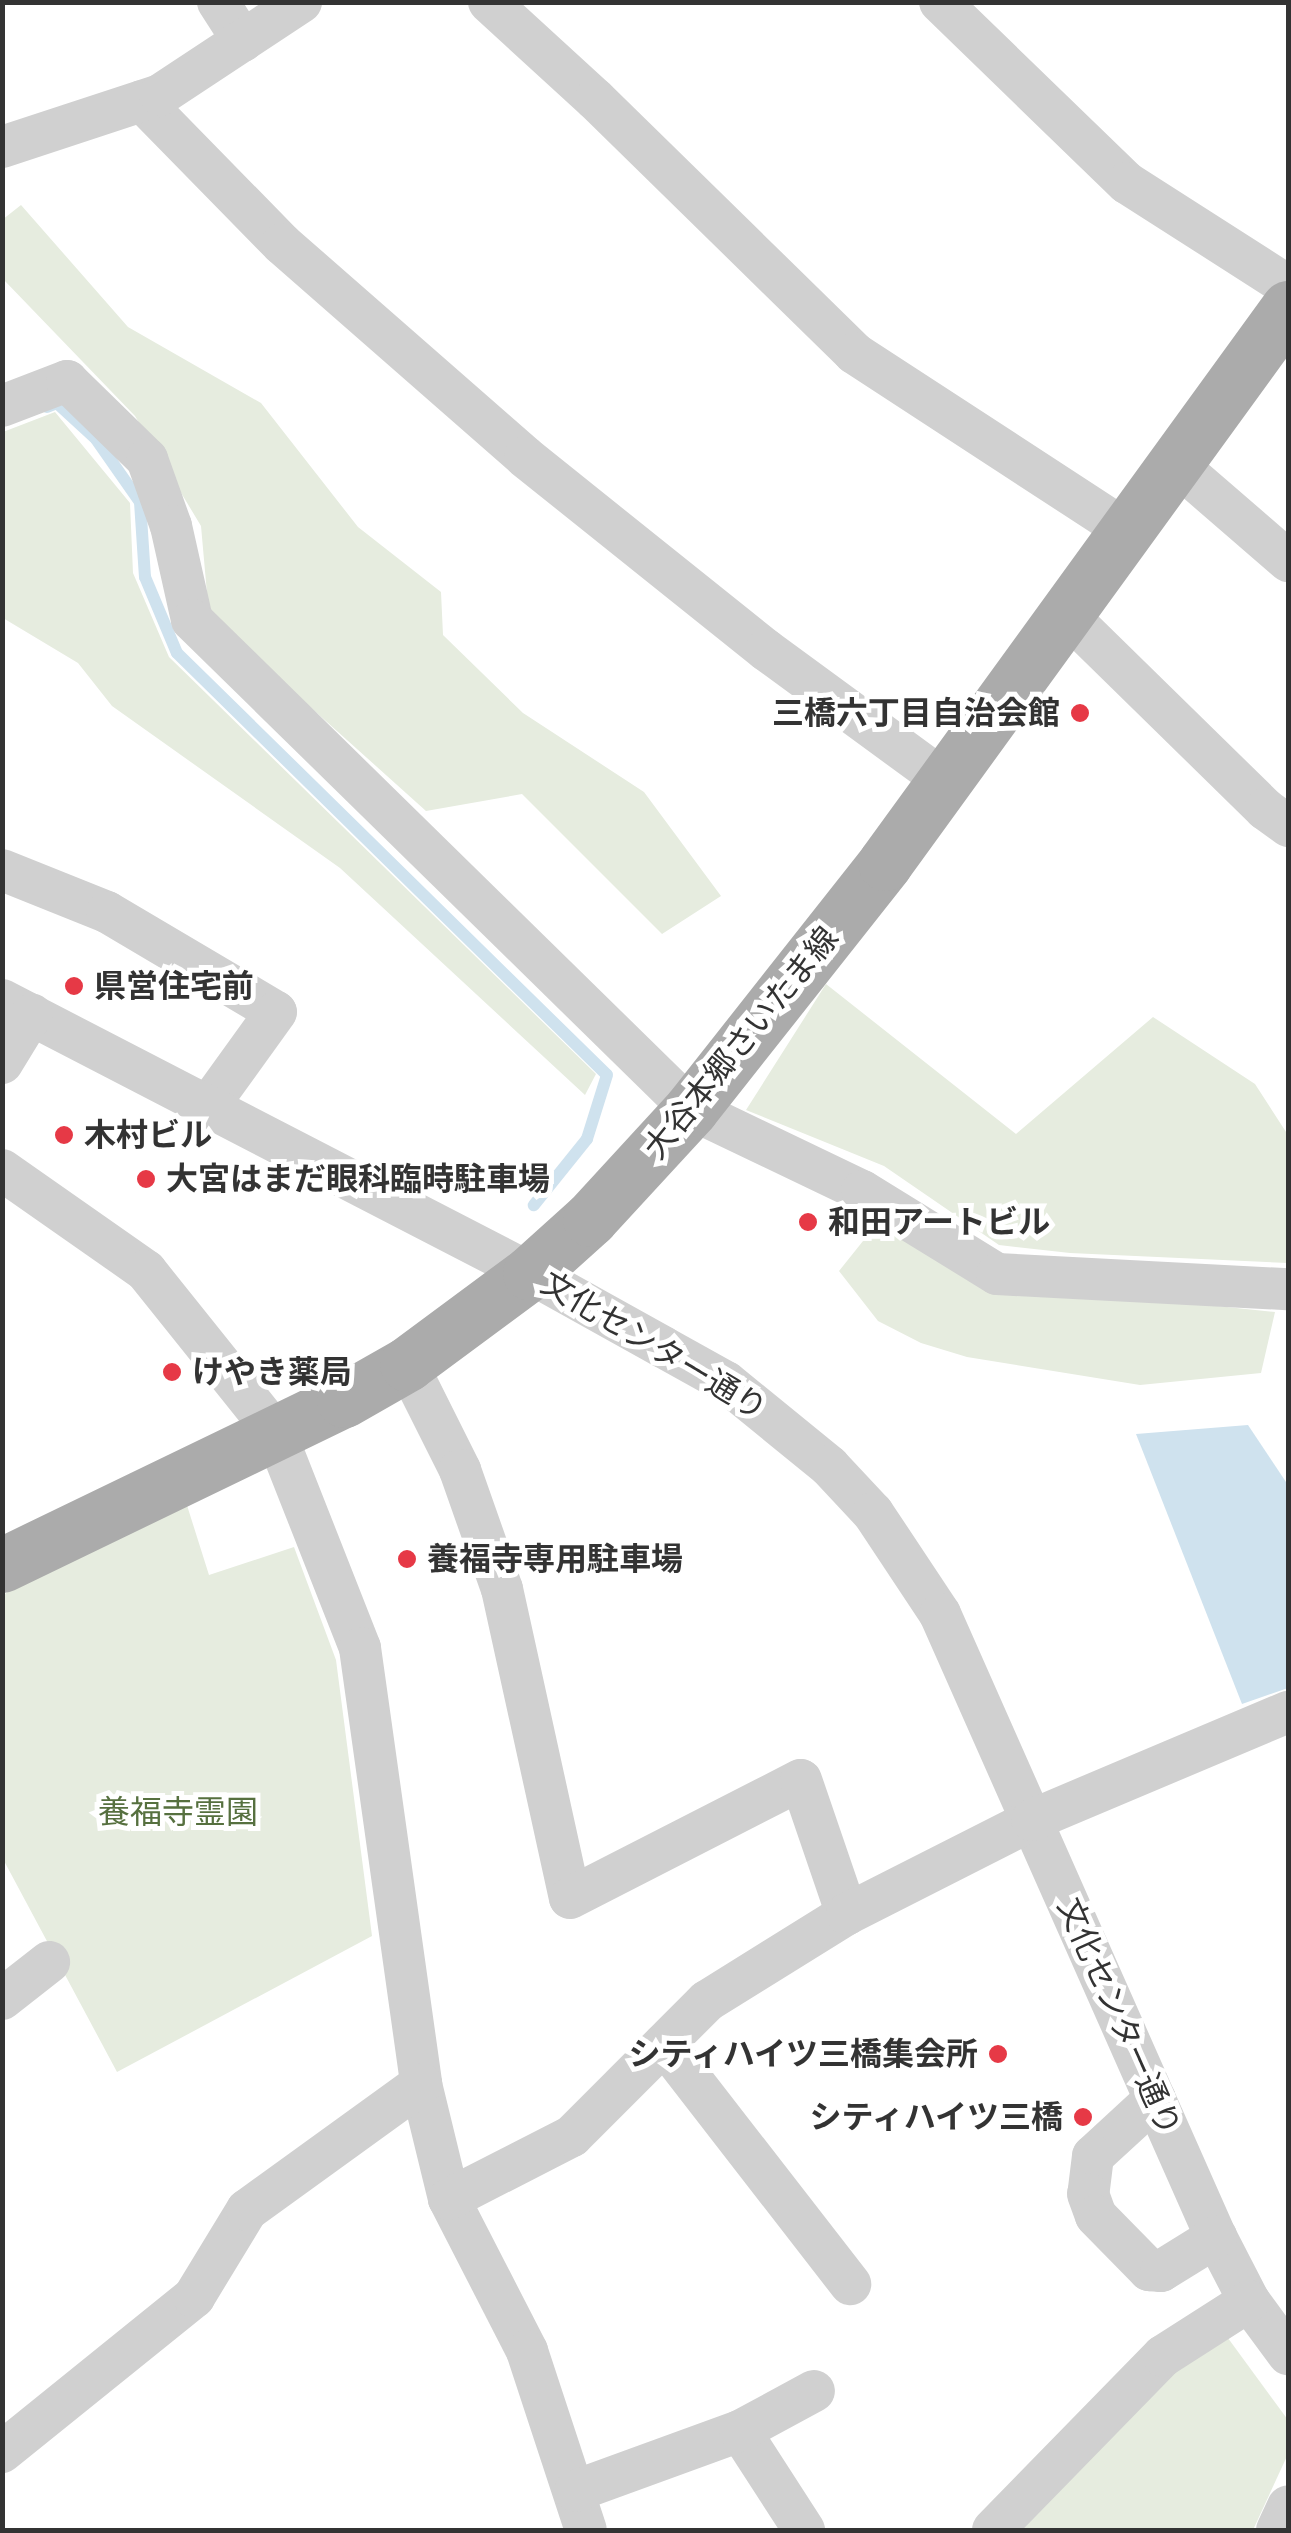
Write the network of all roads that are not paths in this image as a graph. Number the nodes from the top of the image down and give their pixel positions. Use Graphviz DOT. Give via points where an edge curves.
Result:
graph roads {
  1 [pos="218,2"];
  2 [pos="301,2"];
  3 [pos="489,2"];
  4 [pos="940,2"];
  5 [pos="242,41"];
  6 [pos="142,101"];
  7 [pos="2,147"];
  8 [pos="1288,286"];
  9 [pos="1288,308"];
  10 [pos="2,406"];
  11 [pos="1175,463"];
  12 [pos="1126,530"];
  13 [pos="1288,560"];
  14 [pos="1066,614"];
  15 [pos="946,781"];
  16 [pos="1288,826"];
  17 [pos="2,870"];
  18 [pos="17,1007"];
  19 [pos="2,1063"];
  20 [pos="210,1105"];
  21 [pos="691,1108"];
  22 [pos="2,1170"];
  23 [pos="530,1273"];
  24 [pos="1288,1289"];
  25 [pos="407,1364"];
  26 [pos="274,1432"];
  27 [pos="3,1563"];
  28 [pos="1288,1712"];
  29 [pos="1032,1820"];
  30 [pos="848,1914"];
  31 [pos="49,1962"];
  32 [pos="2,2000"];
  33 [pos="664,2044"];
  34 [pos="421,2084"];
  35 [pos="1155,2099"];
  36 [pos="449,2199"];
  37 [pos="1216,2237"];
  38 [pos="850,2284"];
  39 [pos="1249,2301"];
  40 [pos="1288,2354"];
  41 [pos="814,2391"];
  42 [pos="740,2431"];
  43 [pos="2,2452"];
  44 [pos="1288,2506"];
  45 [pos="581,2511"];
  46 [pos="804,2530"];
  47 [pos="993,2530"];
  48 [pos="1277,2530"];
  1 -- 5 [label="street"];
  2 -- 5 [label="street"];
  3 -- 12 [label="street" via="854,353"];
  4 -- 8 [label="street" via="1127,183"];
  5 -- 6 [label="street"];
  6 -- 7 [label="street"];
  6 -- 15 [label="street" via="282,244 524,456 766,650"];
  9 -- 11 [label="main road, 大谷本郷さいたま線"];
  10 -- 21 [label="street" via="67,381 147,459 192,620"];
  11 -- 12 [label="main road, 大谷本郷さいたま線"];
  11 -- 13 [label="street"];
  12 -- 14 [label="main road, 大谷本郷さいたま線"];
  14 -- 15 [label="main road, 大谷本郷さいたま線"];
  14 -- 16 [label="street"];
  15 -- 21 [label="main road, 大谷本郷さいたま線"];
  17 -- 20 [label="street" via="107,912 276,1012"];
  18 -- 19 [label="street"];
  18 -- 20 [label="street, 文化センター通り"];
  20 -- 23 [label="street, 文化センター通り"];
  21 -- 23 [label="main road, 大谷本郷さいたま線" via="640,1168"];
  21 -- 24 [label="street" via="862,1190 997,1274"];
  22 -- 26 [label="street" via="146,1271"];
  23 -- 25 [label="main road, 大谷本郷さいたま線"];
  23 -- 29 [label="street, 文化センター通り" via="726,1382 782,1423 862,1501 940,1614"];
  25 -- 26 [label="main road, 大谷本郷さいたま線"];
  25 -- 30 [label="street" via="460,1470 502,1589 570,1898 801,1780"];
  26 -- 27 [label="main road, 大谷本郷さいたま線"];
  26 -- 34 [label="street" via="360,1648"];
  28 -- 29 [label="street"];
  29 -- 30 [label="street"];
  29 -- 35 [label="street, 文化センター通り"];
  30 -- 33 [label="street" via="708,2001"];
  31 -- 32 [label="street"];
  33 -- 36 [label="street" via="572,2136"];
  33 -- 38 [label="street"];
  34 -- 36 [label="street"];
  34 -- 43 [label="street" via="247,2210 194,2297"];
  35 -- 37 [label="street, 文化センター通り"];
  35 -- 37 [label="street" via="1094,2156 1088,2194 1096,2216 1149,2270 1161,2271"];
  36 -- 45 [label="street" via="528,2351"];
  37 -- 39 [label="street, 文化センター通り"];
  39 -- 40 [label="street, 文化センター通り"];
  39 -- 47 [label="street" via="1163,2356"];
  41 -- 42 [label="street"];
  42 -- 45 [label="street"];
  42 -- 46 [label="street"];
  44 -- 48 [label="street"];
}
